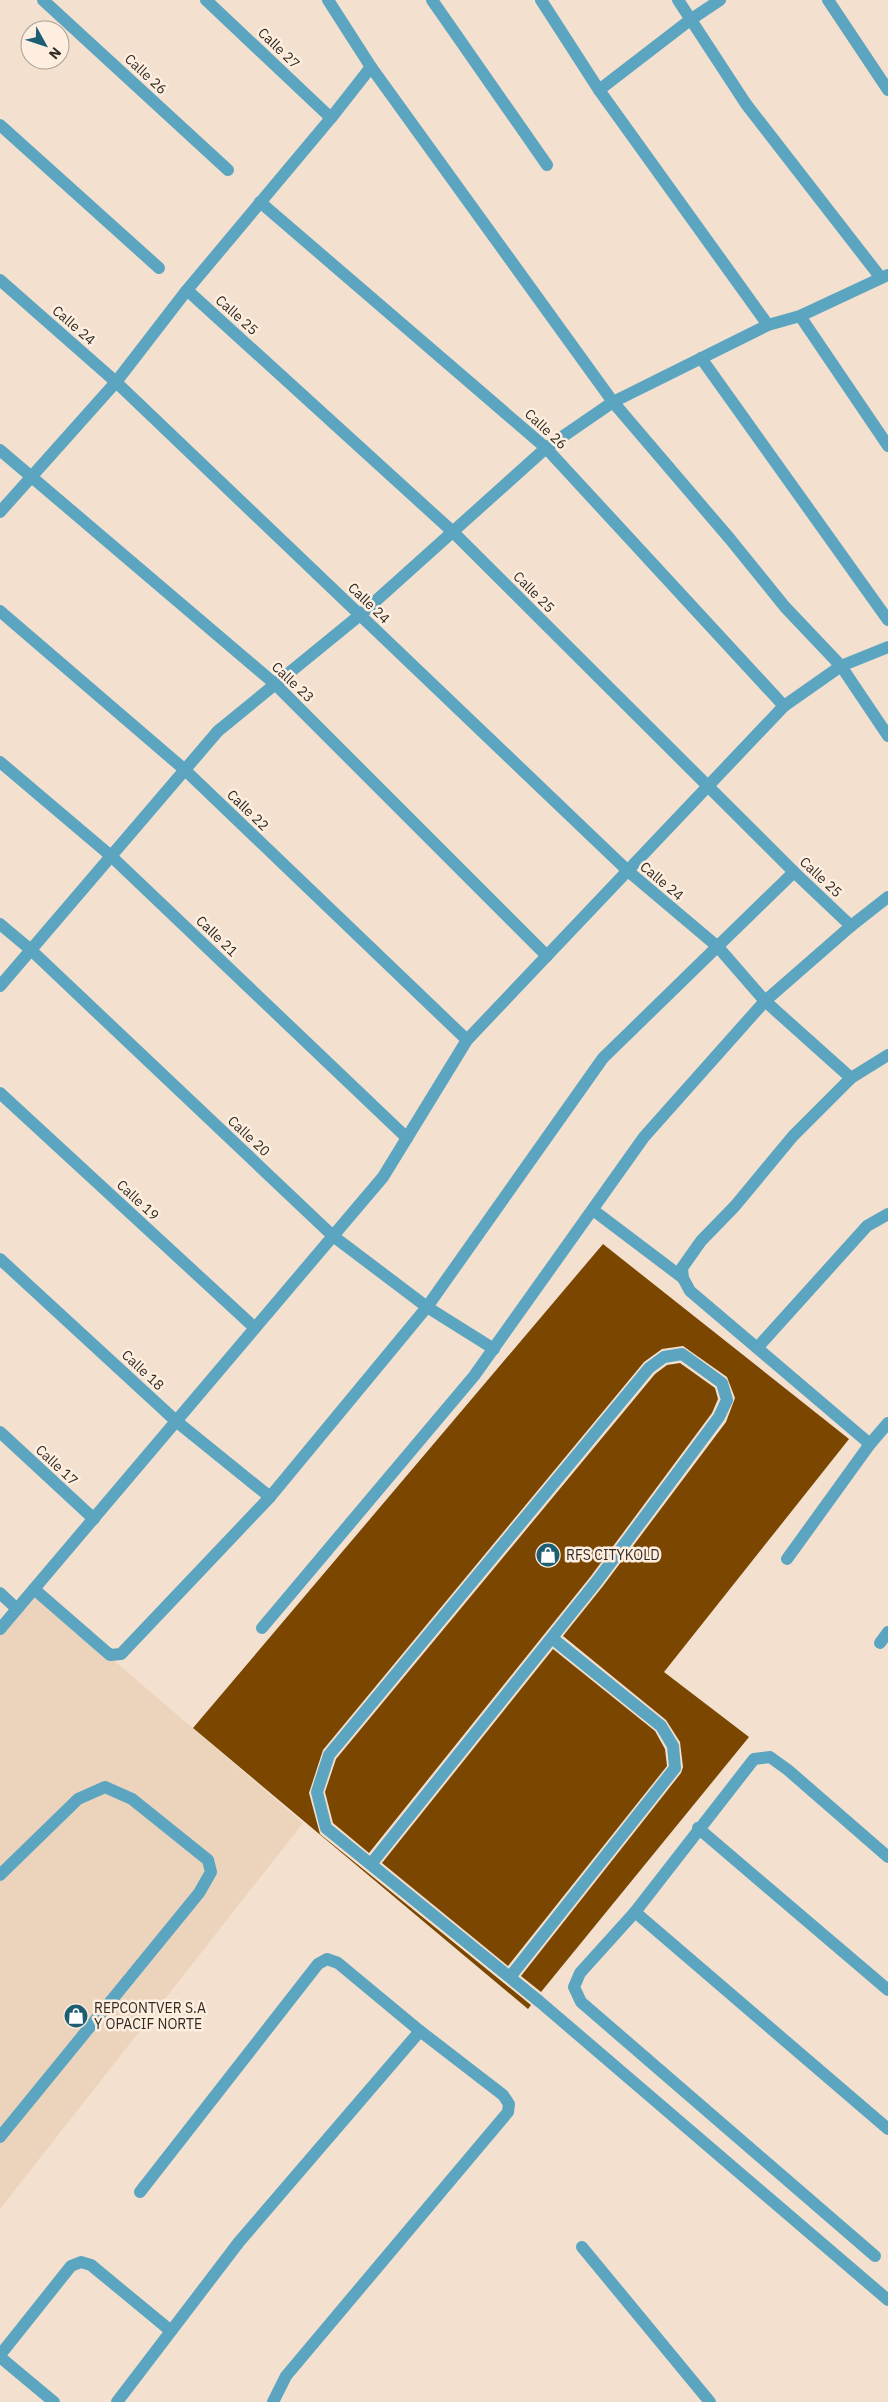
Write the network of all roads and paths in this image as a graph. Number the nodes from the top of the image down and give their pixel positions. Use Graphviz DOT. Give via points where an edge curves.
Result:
graph roads {
  1 [pos="43,0"];
  2 [pos="206,0"];
  3 [pos="328,0"];
  4 [pos="432,0"];
  5 [pos="541,0"];
  6 [pos="678,0"];
  7 [pos="720,0"];
  8 [pos="828,0"];
  9 [pos="690,20"];
  10 [pos="371,66"];
  11 [pos="599,90"];
  12 [pos="888,90"];
  13 [pos="331,118"];
  14 [pos="0,125"];
  15 [pos="547,165"];
  16 [pos="228,170"];
  17 [pos="260,202"];
  18 [pos="159,268"];
  19 [pos="885,277"];
  20 [pos="0,280"];
  21 [pos="186,290"];
  22 [pos="800,316"];
  23 [pos="768,325"];
  24 [pos="701,358"];
  25 [pos="116,382"];
  26 [pos="613,402"];
  27 [pos="888,446"];
  28 [pos="546,448"];
  29 [pos="0,450"];
  30 [pos="31,477"];
  31 [pos="0,512"];
  32 [pos="453,532"];
  33 [pos="0,611"];
  34 [pos="360,615"];
  35 [pos="888,620"];
  36 [pos="888,647"];
  37 [pos="841,666"];
  38 [pos="275,684"];
  39 [pos="784,706"];
  40 [pos="888,736"];
  41 [pos="0,762"];
  42 [pos="185,770"];
  43 [pos="709,787"];
  44 [pos="111,856"];
  45 [pos="628,872"];
  46 [pos="794,872"];
  47 [pos="888,897"];
  48 [pos="0,924"];
  49 [pos="851,926"];
  50 [pos="718,947"];
  51 [pos="31,950"];
  52 [pos="547,956"];
  53 [pos="0,986"];
  54 [pos="765,1001"];
  55 [pos="467,1040"];
  56 [pos="888,1055"];
  57 [pos="852,1078"];
  58 [pos="0,1093"];
  59 [pos="407,1138"];
  60 [pos="593,1210"];
  61 [pos="888,1214"];
  62 [pos="333,1236"];
  63 [pos="0,1259"];
  64 [pos="684,1278"];
  65 [pos="427,1307"];
  66 [pos="255,1328"];
  67 [pos="758,1348"];
  68 [pos="494,1349"];
  69 [pos="176,1421"];
  70 [pos="888,1424"];
  71 [pos="0,1432"];
  72 [pos="870,1444"];
  73 [pos="270,1497"];
  74 [pos="94,1519"];
  75 [pos="787,1558"];
  76 [pos="34,1589"];
  77 [pos="0,1593"];
  78 [pos="17,1609"];
  79 [pos="262,1628"];
  80 [pos="0,1629"];
  81 [pos="888,1632"];
  82 [pos="552,1638"];
  83 [pos="880,1643"];
  84 [pos="698,1828"];
  85 [pos="888,1857"];
  86 [pos="371,1864"];
  87 [pos="0,1875"];
  88 [pos="635,1912"];
  89 [pos="510,1977"];
  90 [pos="888,1990"];
  91 [pos="420,2031"];
  92 [pos="888,2129"];
  93 [pos="0,2137"];
  94 [pos="140,2192"];
  95 [pos="582,2247"];
  96 [pos="875,2256"];
  97 [pos="888,2300"];
  98 [pos="171,2331"];
  99 [pos="0,2356"];
  100 [pos="54,2402"];
  101 [pos="117,2402"];
  102 [pos="273,2402"];
  103 [pos="710,2402"];
  1 -- 16 [label="street, Calle 26"];
  2 -- 13 [label="street, Calle 27"];
  3 -- 10 [label="street"];
  4 -- 15 [label="street"];
  5 -- 11 [label="street"];
  6 -- 9 [label="street"];
  7 -- 9 [label="street"];
  8 -- 12 [label="street"];
  9 -- 11 [label="street"];
  9 -- 19 [label="street" via="746,104"];
  10 -- 13 [label="street"];
  10 -- 26 [label="street"];
  11 -- 23 [label="street"];
  13 -- 17 [label="street"];
  14 -- 18 [label="street"];
  17 -- 21 [label="street"];
  17 -- 28 [label="street, Calle 26"];
  19 -- 22 [label="street"];
  20 -- 25 [label="street, Calle 24"];
  21 -- 25 [label="street"];
  21 -- 32 [label="street, Calle 25"];
  22 -- 23 [label="street"];
  22 -- 27 [label="street"];
  23 -- 24 [label="street"];
  24 -- 26 [label="street"];
  24 -- 35 [label="street"];
  25 -- 30 [label="street"];
  25 -- 34 [label="street, Calle 24"];
  26 -- 28 [label="street"];
  26 -- 37 [label="street" via="785,607"];
  28 -- 32 [label="street"];
  28 -- 39 [label="street, Calle 26"];
  29 -- 30 [label="street, Calle 23"];
  30 -- 31 [label="street"];
  30 -- 38 [label="street, Calle 23"];
  32 -- 34 [label="street"];
  32 -- 43 [label="street, Calle 25"];
  33 -- 42 [label="street, Calle 22"];
  34 -- 38 [label="street"];
  34 -- 45 [label="street, Calle 24"];
  36 -- 37 [label="street"];
  37 -- 39 [label="street"];
  37 -- 40 [label="street"];
  38 -- 42 [label="street" via="218,731"];
  38 -- 52 [label="street, Calle 23"];
  39 -- 43 [label="street"];
  41 -- 44 [label="street, Calle 21"];
  42 -- 44 [label="street"];
  42 -- 55 [label="street, Calle 22"];
  43 -- 45 [label="street"];
  43 -- 46 [label="street, Calle 25"];
  44 -- 51 [label="street"];
  44 -- 59 [label="street, Calle 21"];
  45 -- 50 [label="street, Calle 24"];
  45 -- 52 [label="street"];
  46 -- 49 [label="street, Calle 25"];
  46 -- 50 [label="street"];
  47 -- 49 [label="street"];
  48 -- 51 [label="street, Calle 20"];
  49 -- 54 [label="street"];
  50 -- 54 [label="street, Calle 24"];
  50 -- 65 [label="street" via="603,1058"];
  51 -- 53 [label="street"];
  51 -- 62 [label="street, Calle 20"];
  52 -- 55 [label="street"];
  54 -- 57 [label="street, Calle 24"];
  54 -- 60 [label="street" via="644,1137"];
  55 -- 59 [label="street"];
  56 -- 57 [label="street"];
  57 -- 64 [label="street" via="793,1136 695,1248 682,1268"];
  58 -- 66 [label="street, Calle 19"];
  59 -- 62 [label="street" via="383,1177"];
  60 -- 64 [label="street"];
  60 -- 68 [label="street"];
  61 -- 67 [label="street" via="867,1226"];
  62 -- 65 [label="street, Calle 20"];
  62 -- 66 [label="street"];
  63 -- 69 [label="street, Calle 18"];
  64 -- 67 [label="street" via="690,1291"];
  65 -- 68 [label="street, Calle 20"];
  65 -- 73 [label="street"];
  66 -- 69 [label="street"];
  67 -- 72 [label="street"];
  68 -- 79 [label="street"];
  69 -- 73 [label="street, Calle 18"];
  69 -- 74 [label="street"];
  70 -- 72 [label="street"];
  71 -- 74 [label="street, Calle 17"];
  72 -- 75 [label="street"];
  73 -- 76 [label="street" via="121,1654 110,1655"];
  74 -- 76 [label="street"];
  76 -- 78 [label="street"];
  77 -- 78 [label="street"];
  78 -- 80 [label="street"];
  81 -- 83 [label="street"];
  82 -- 86 [label="street"];
  82 -- 86 [label="street" via="719,1417 728,1400 722,1383 682,1354 664,1357 649,1368 329,1755 316,1792 326,1828"];
  82 -- 89 [label="street" via="661,1726 673,1746 675,1768"];
  84 -- 85 [label="street" via="754,1759 770,1757"];
  84 -- 88 [label="street"];
  84 -- 90 [label="street"];
  86 -- 89 [label="street"];
  87 -- 93 [label="street" via="78,1799 105,1787 132,1799 208,1860 211,1872 199,1893"];
  88 -- 92 [label="street"];
  88 -- 96 [label="street" via="580,1973 574,1987 581,2002"];
  89 -- 97 [label="street"];
  91 -- 94 [label="street" via="338,1963 327,1959 318,1964"];
  91 -- 98 [label="street" via="239,2242"];
  91 -- 102 [label="street" via="503,2095 509,2104 508,2112 286,2376"];
  95 -- 103 [label="street"];
  98 -- 99 [label="street" via="91,2265 81,2262 72,2266"];
  98 -- 101 [label="street"];
  99 -- 100 [label="street"];
}
